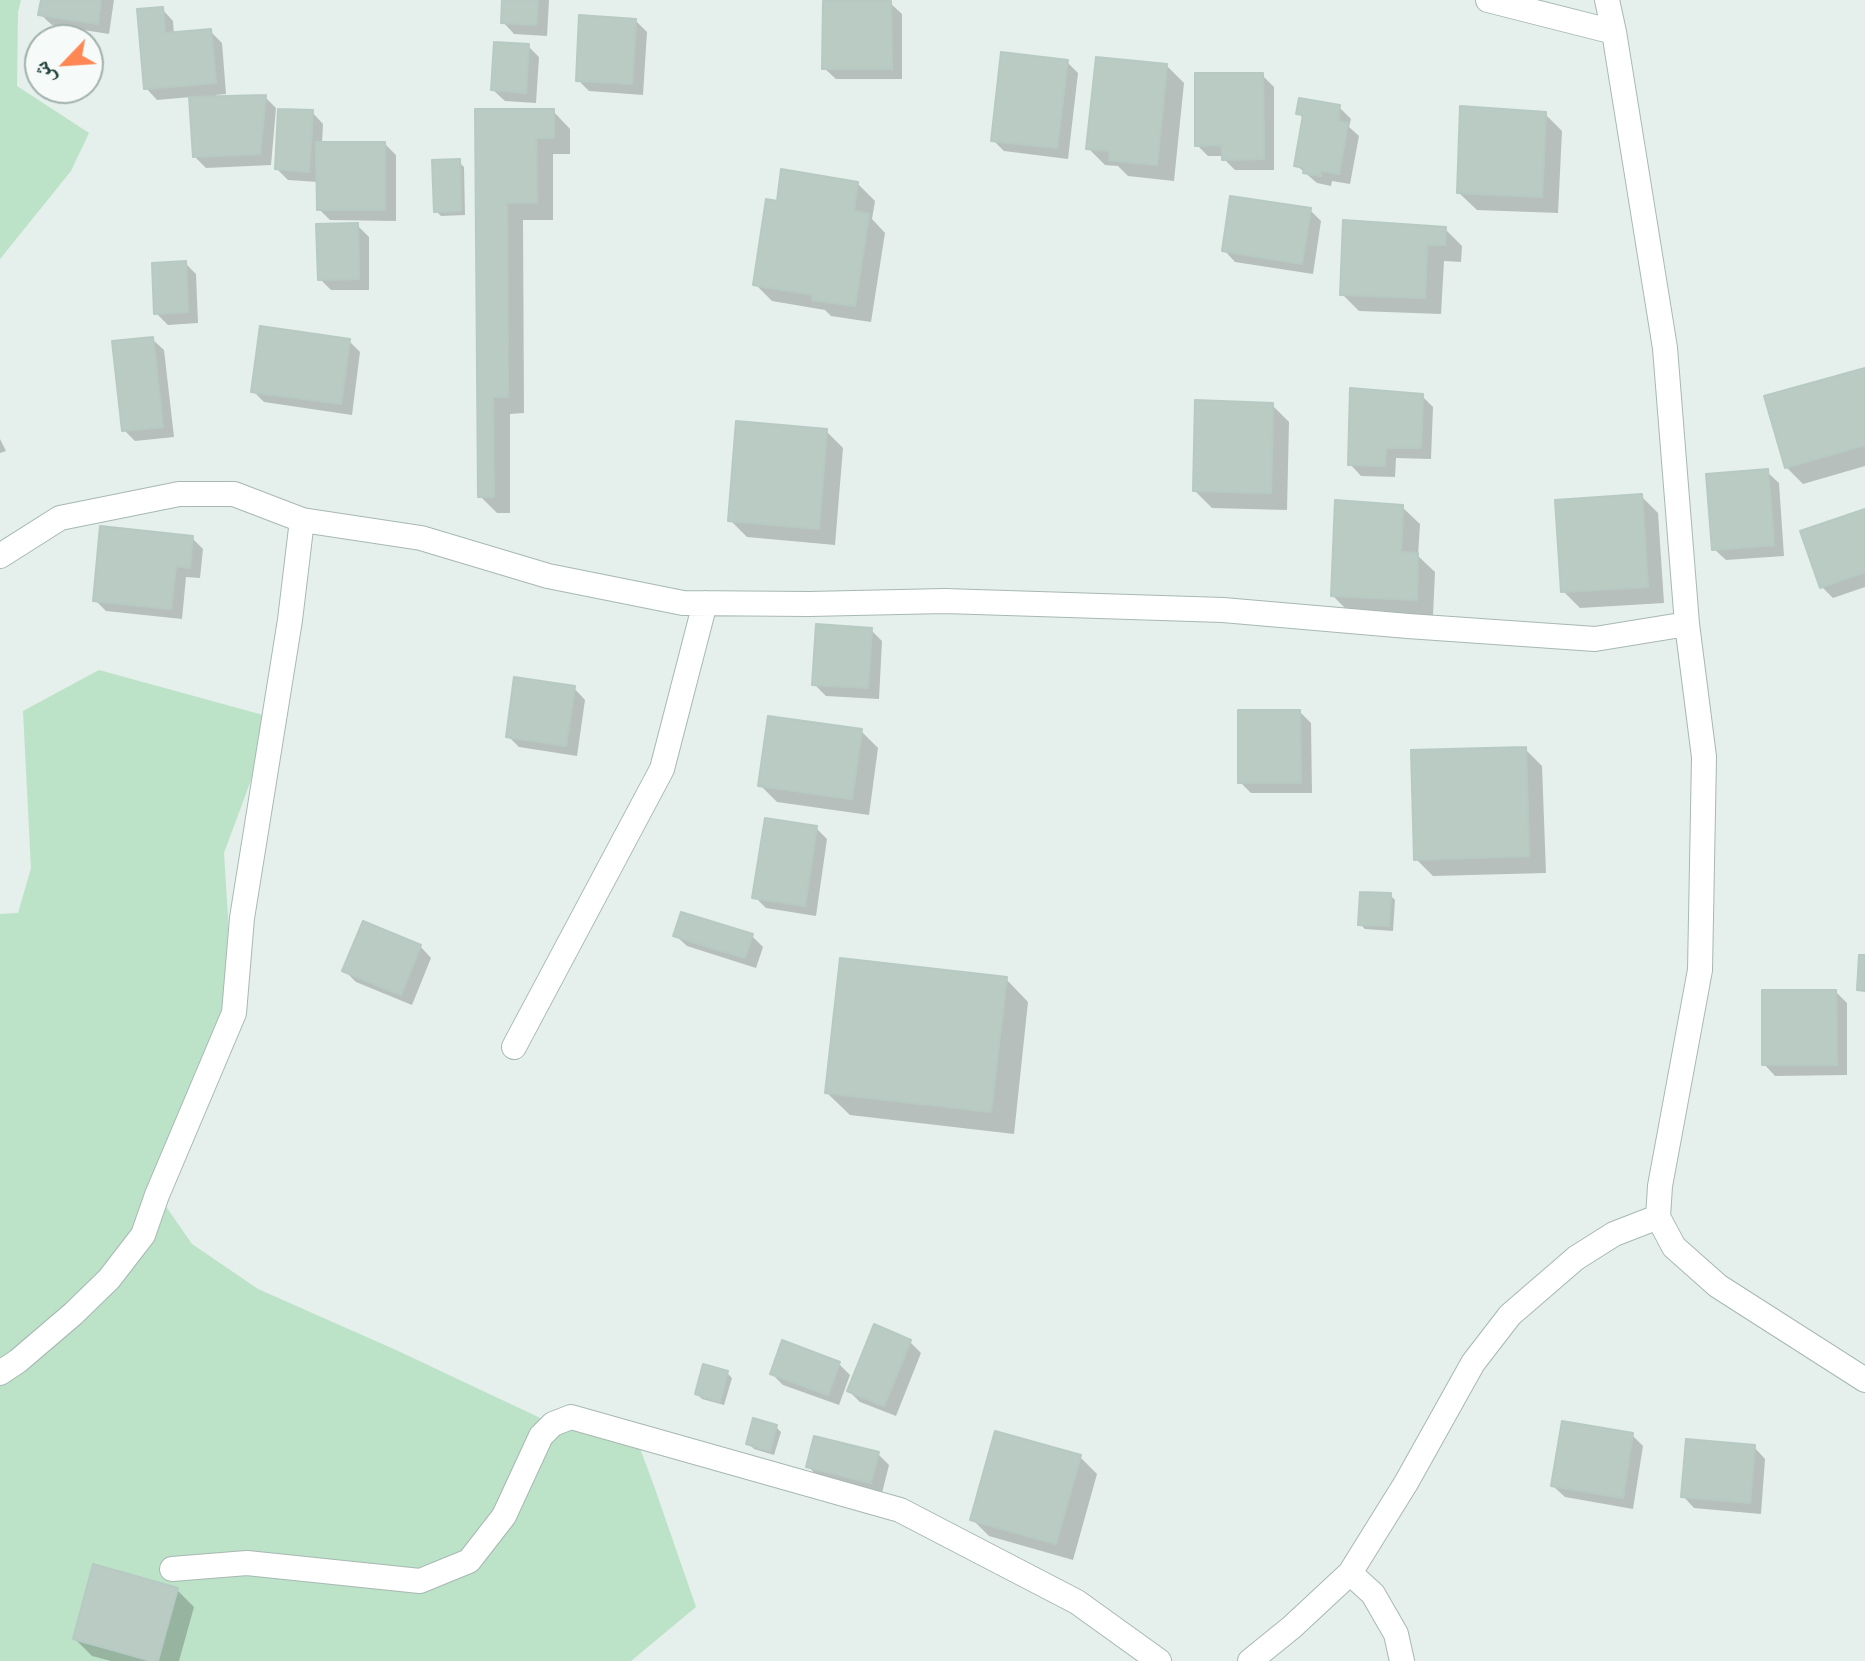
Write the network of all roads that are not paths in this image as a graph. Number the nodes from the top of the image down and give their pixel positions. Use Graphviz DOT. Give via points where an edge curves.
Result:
graph roads {
  1 [pos="1488,0"];
  2 [pos="1607,0"];
  3 [pos="1614,32"];
  4 [pos="302,520"];
  5 [pos="0,556"];
  6 [pos="705,603"];
  7 [pos="1687,624"];
  8 [pos="514,1047"];
  9 [pos="1658,1217"];
  10 [pos="0,1373"];
  11 [pos="1865,1380"];
  12 [pos="172,1569"];
  13 [pos="1350,1573"];
  14 [pos="1159,1661"];
  15 [pos="1250,1661"];
  16 [pos="1402,1661"];
  1 -- 3 [label="street"];
  2 -- 3 [label="street"];
  3 -- 7 [label="street" via="1665,348"];
  4 -- 5 [label="street" via="234,494 179,494 60,518"];
  4 -- 6 [label="street" via="421,538 548,576"];
  4 -- 10 [label="street" via="242,918 234,1013 143,1235 73,1314"];
  6 -- 7 [label="street" via="945,601 1223,610 1595,639"];
  6 -- 8 [label="street" via="662,769"];
  7 -- 9 [label="street" via="1704,757 1700,970"];
  9 -- 11 [label="street" via="1674,1247 1718,1286"];
  9 -- 13 [label="street" via="1614,1234 1576,1258 1510,1315 1473,1363"];
  12 -- 14 [label="street" via="247,1563 420,1581 469,1561 504,1516 541,1436 571,1417 900,1510 1077,1602"];
  13 -- 15 [label="street"];
  13 -- 16 [label="street" via="1373,1594 1396,1634"];
}
